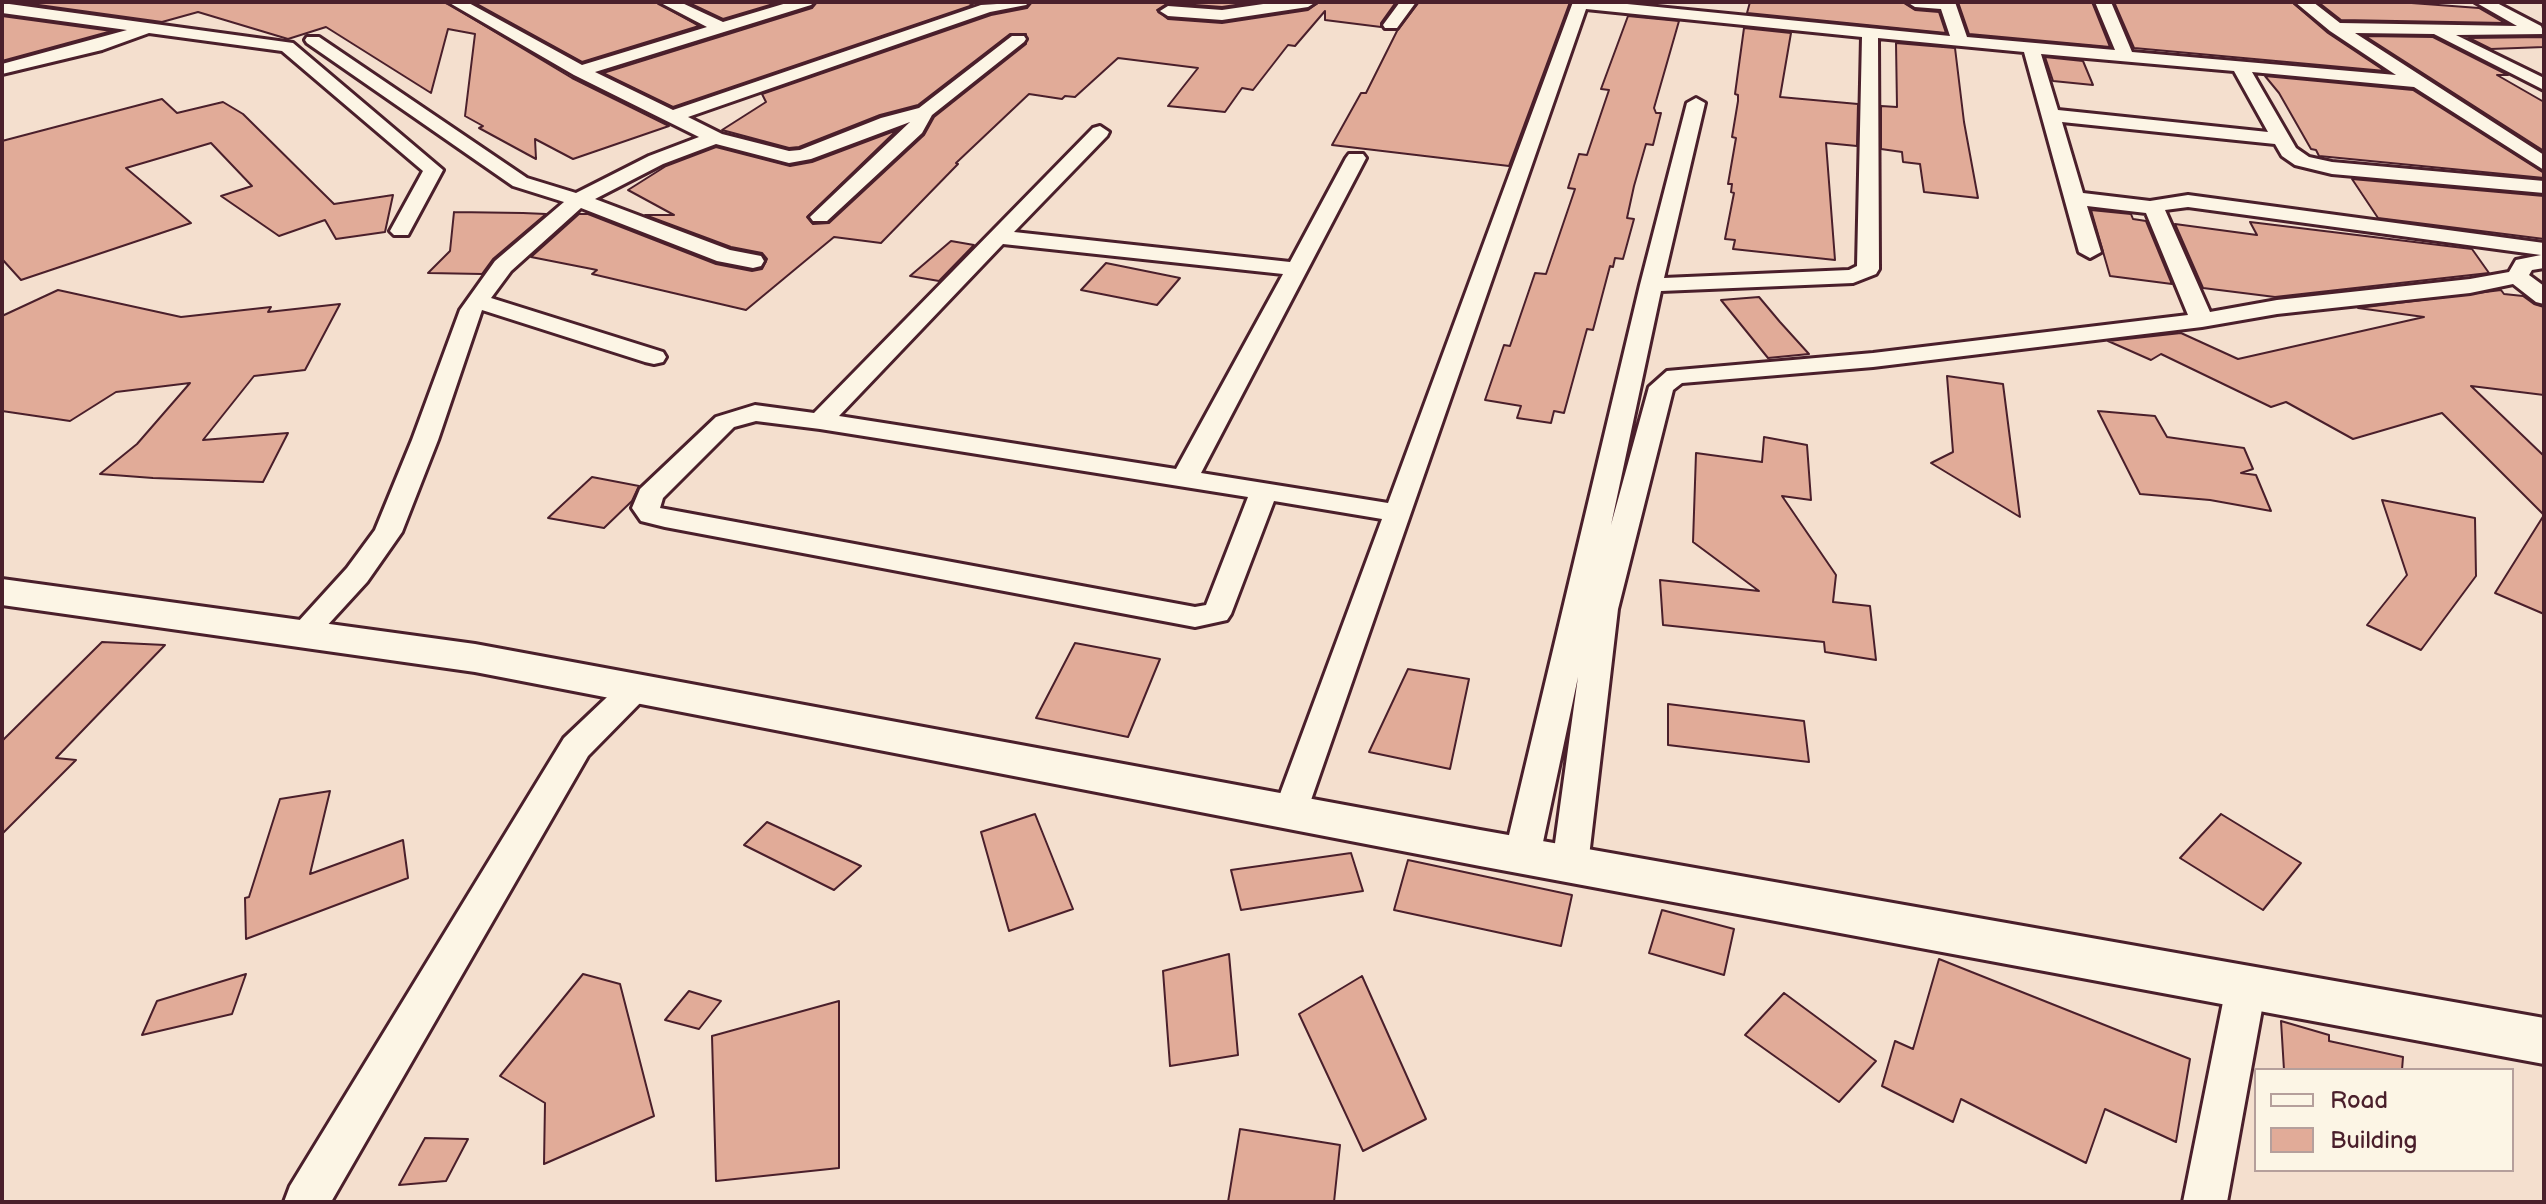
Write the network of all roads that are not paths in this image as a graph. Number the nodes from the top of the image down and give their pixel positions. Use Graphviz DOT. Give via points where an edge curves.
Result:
graph roads {
  1 [pos="456,2"];
  2 [pos="667,2"];
  3 [pos="806,2"];
  4 [pos="1021,2"];
  5 [pos="1308,2"];
  6 [pos="1408,2"];
  7 [pos="1915,2"];
  8 [pos="2103,2"];
  9 [pos="2303,2"];
  10 [pos="2483,2"];
  11 [pos="1580,3"];
  12 [pos="1948,4"];
  13 [pos="981,5"];
  14 [pos="2,8"];
  15 [pos="1168,11"];
  16 [pos="1391,25"];
  17 [pos="720,27"];
  18 [pos="150,28"];
  19 [pos="2336,28"];
  20 [pos="2437,32"];
  21 [pos="2541,32"];
  22 [pos="1870,34"];
  23 [pos="1018,39"];
  24 [pos="313,40"];
  25 [pos="1960,42"];
  26 [pos="2031,47"];
  27 [pos="2125,54"];
  28 [pos="2239,65"];
  29 [pos="2,69"];
  30 [pos="580,71"];
  31 [pos="2421,82"];
  32 [pos="2544,85"];
  33 [pos="1696,103"];
  34 [pos="925,112"];
  35 [pos="2051,115"];
  36 [pos="671,117"];
  37 [pos="1100,132"];
  38 [pos="715,138"];
  39 [pos="2282,139"];
  40 [pos="1356,158"];
  41 [pos="2544,164"];
  42 [pos="2544,187"];
  43 [pos="2075,198"];
  44 [pos="578,200"];
  45 [pos="2154,208"];
  46 [pos="820,217"];
  47 [pos="401,231"];
  48 [pos="998,237"];
  49 [pos="2544,249"];
  50 [pos="2090,252"];
  51 [pos="753,261"];
  52 [pos="2544,261"];
  53 [pos="1296,269"];
  54 [pos="2517,277"];
  55 [pos="1651,285"];
  56 [pos="2544,297"];
  57 [pos="477,301"];
  58 [pos="2202,320"];
  59 [pos="654,357"];
  60 [pos="820,421"];
  61 [pos="1184,479"];
  62 [pos="1264,491"];
  63 [pos="1398,513"];
  64 [pos="2,592"];
  65 [pos="297,633"];
  66 [pos="635,689"];
  67 [pos="1291,813"];
  68 [pos="1522,856"];
  69 [pos="1570,865"];
  70 [pos="2246,987"];
  71 [pos="2544,1041"];
  72 [pos="306,1202"];
  73 [pos="2205,1202"];
  1 -- 30 [label="street"];
  2 -- 17 [label="street"];
  3 -- 17 [label="street"];
  4 -- 13 [label="street"];
  5 -- 15 [label="street" via="1222,15"];
  6 -- 16 [label="street"];
  7 -- 12 [label="street"];
  8 -- 27 [label="street"];
  9 -- 19 [label="street"];
  10 -- 21 [label="street"];
  11 -- 22 [label="street"];
  11 -- 63 [label="street"];
  12 -- 25 [label="street"];
  13 -- 36 [label="street"];
  14 -- 18 [label="street"];
  17 -- 30 [label="street"];
  18 -- 29 [label="street"];
  18 -- 47 [label="street" via="287,47 433,170"];
  19 -- 20 [label="street"];
  19 -- 31 [label="street"];
  20 -- 21 [label="street"];
  20 -- 32 [label="street"];
  22 -- 25 [label="street"];
  22 -- 55 [label="street" via="1868,269 1853,276"];
  23 -- 34 [label="street"];
  24 -- 44 [label="street" via="520,182"];
  25 -- 26 [label="street"];
  26 -- 27 [label="street"];
  26 -- 35 [label="street"];
  27 -- 28 [label="street"];
  28 -- 31 [label="street"];
  28 -- 39 [label="street"];
  30 -- 36 [label="street"];
  31 -- 41 [label="street"];
  33 -- 55 [label="street"];
  34 -- 38 [label="street" via="789,157"];
  34 -- 46 [label="street" via="915,129"];
  35 -- 39 [label="street"];
  35 -- 43 [label="street"];
  36 -- 38 [label="street"];
  37 -- 48 [label="street"];
  38 -- 44 [label="street" via="656,160"];
  39 -- 42 [label="street" via="2295,158 2332,168"];
  40 -- 53 [label="street"];
  43 -- 45 [label="street"];
  43 -- 50 [label="street"];
  44 -- 51 [label="street" via="725,256"];
  44 -- 57 [label="street" via="503,266"];
  45 -- 49 [label="street" via="2188,201"];
  45 -- 58 [label="street"];
  48 -- 53 [label="street"];
  48 -- 60 [label="street"];
  52 -- 54 [label="street" via="2524,265"];
  53 -- 61 [label="street"];
  54 -- 56 [label="street"];
  54 -- 58 [label="street"];
  55 -- 68 [label="street"];
  57 -- 59 [label="street"];
  57 -- 65 [label="street" via="388,532 357,575"];
  58 -- 69 [label="street" via="1873,360 1676,376 1661,387 1603,609"];
  60 -- 61 [label="street"];
  60 -- 62 [label="street" via="755,413 725,422 650,495 646,508 665,518 1195,617 1216,613 1220,607"];
  61 -- 62 [label="street"];
  62 -- 63 [label="street"];
  63 -- 67 [label="street"];
  64 -- 65 [label="street"];
  65 -- 66 [label="street" via="475,658"];
  66 -- 67 [label="street"];
  66 -- 72 [label="street" via="576,747"];
  67 -- 68 [label="street"];
  68 -- 69 [label="street"];
  69 -- 70 [label="street"];
  70 -- 71 [label="street"];
  70 -- 73 [label="street"];
}
